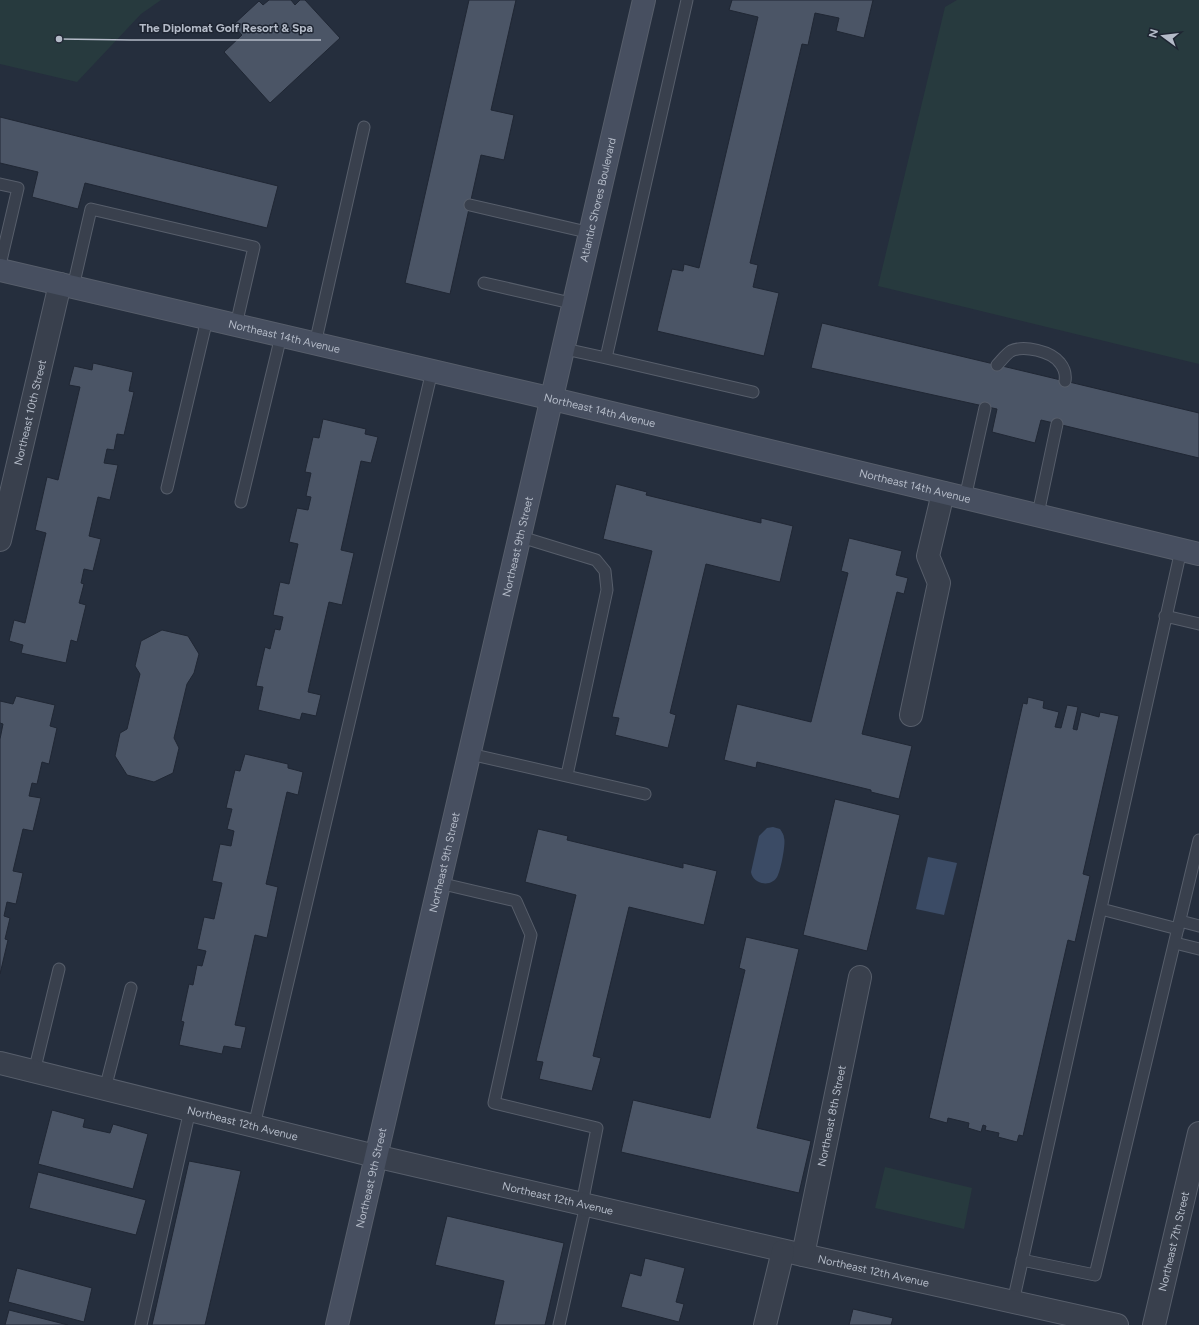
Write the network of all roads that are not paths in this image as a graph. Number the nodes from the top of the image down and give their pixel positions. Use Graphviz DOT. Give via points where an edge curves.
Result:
graph roads {
  1 [pos="644,0"];
  2 [pos="687,0"];
  3 [pos="364,127"];
  4 [pos="0,184"];
  5 [pos="470,205"];
  6 [pos="591,233"];
  7 [pos="0,265"];
  8 [pos="0,270"];
  9 [pos="484,283"];
  10 [pos="66,286"];
  11 [pos="575,304"];
  12 [pos="207,318"];
  13 [pos="236,325"];
  14 [pos="281,336"];
  15 [pos="316,344"];
  16 [pos="565,349"];
  17 [pos="606,358"];
  18 [pos="997,365"];
  19 [pos="432,371"];
  20 [pos="1065,381"];
  21 [pos="753,392"];
  22 [pos="553,399"];
  23 [pos="986,408"];
  24 [pos="1058,424"];
  25 [pos="167,488"];
  26 [pos="943,493"];
  27 [pos="965,498"];
  28 [pos="241,502"];
  29 [pos="1038,514"];
  30 [pos="521,537"];
  31 [pos="0,540"];
  32 [pos="1190,552"];
  33 [pos="1165,616"];
  34 [pos="1199,624"];
  35 [pos="911,715"];
  36 [pos="470,754"];
  37 [pos="567,775"];
  38 [pos="644,794"];
  39 [pos="1199,840"];
  40 [pos="439,883"];
  41 [pos="1101,909"];
  42 [pos="1179,925"];
  43 [pos="1199,926"];
  44 [pos="1175,943"];
  45 [pos="1199,949"];
  46 [pos="59,969"];
  47 [pos="860,977"];
  48 [pos="131,988"];
  49 [pos="0,1063"];
  50 [pos="34,1072"];
  51 [pos="105,1089"];
  52 [pos="190,1110"];
  53 [pos="254,1126"];
  54 [pos="1199,1133"];
  55 [pos="375,1156"];
  56 [pos="584,1204"];
  57 [pos="793,1253"];
  58 [pos="1022,1260"];
  59 [pos="1013,1302"];
  60 [pos="141,1325"];
  61 [pos="337,1325"];
  62 [pos="559,1325"];
  63 [pos="766,1325"];
  64 [pos="1117,1325"];
  65 [pos="1154,1325"];
  1 -- 6 [label="street, Atlantic Shores Boulevard"];
  2 -- 17 [label="lane"];
  3 -- 15 [label="lane"];
  4 -- 7 [label="lane" via="18,188"];
  5 -- 6 [label="lane"];
  6 -- 11 [label="street, Atlantic Shores Boulevard"];
  8 -- 10 [label="street, Northeast 14th Avenue"];
  9 -- 11 [label="lane"];
  10 -- 12 [label="street, Northeast 14th Avenue"];
  10 -- 13 [label="lane" via="91,209 254,246"];
  10 -- 31 [label="street, Northeast 10th Street"];
  11 -- 16 [label="street, Atlantic Shores Boulevard"];
  12 -- 13 [label="street, Northeast 14th Avenue"];
  12 -- 25 [label="lane"];
  13 -- 14 [label="street, Northeast 14th Avenue"];
  14 -- 15 [label="street, Northeast 14th Avenue"];
  14 -- 28 [label="lane"];
  15 -- 19 [label="street, Northeast 14th Avenue"];
  16 -- 17 [label="lane"];
  16 -- 22 [label="street, Atlantic Shores Boulevard"];
  17 -- 21 [label="lane"];
  18 -- 20 [label="lane" via="1010,352 1027,349 1042,352 1060,363 1066,374"];
  19 -- 22 [label="street, Northeast 14th Avenue"];
  19 -- 53 [label="lane"];
  22 -- 26 [label="street, Northeast 14th Avenue"];
  22 -- 30 [label="street, Northeast 9th Street"];
  23 -- 27 [label="lane"];
  24 -- 29 [label="lane"];
  26 -- 27 [label="street, Northeast 14th Avenue"];
  26 -- 35 [label="street" via="928,556 939,582"];
  27 -- 29 [label="street, Northeast 14th Avenue"];
  29 -- 32 [label="street, Northeast 14th Avenue"];
  30 -- 36 [label="street, Northeast 9th Street"];
  30 -- 37 [label="lane" via="596,560 605,571 607,590"];
  32 -- 33 [label="lane"];
  33 -- 34 [label="lane"];
  33 -- 41 [label="lane"];
  36 -- 37 [label="lane"];
  36 -- 40 [label="street, Northeast 9th Street"];
  37 -- 38 [label="lane"];
  39 -- 42 [label="lane"];
  40 -- 55 [label="street, Northeast 9th Street"];
  40 -- 56 [label="lane" via="516,901 531,935 494,1103 597,1128"];
  41 -- 42 [label="lane"];
  41 -- 58 [label="lane"];
  42 -- 43 [label="lane"];
  42 -- 44 [label="lane"];
  44 -- 45 [label="lane"];
  44 -- 58 [label="lane" via="1095,1275"];
  46 -- 50 [label="lane"];
  47 -- 57 [label="street, Northeast 8th Street"];
  48 -- 51 [label="lane"];
  49 -- 50 [label="street, Northeast 12th Avenue"];
  50 -- 51 [label="street, Northeast 12th Avenue"];
  51 -- 52 [label="street, Northeast 12th Avenue"];
  52 -- 53 [label="street, Northeast 12th Avenue"];
  52 -- 60 [label="lane"];
  53 -- 55 [label="street, Northeast 12th Avenue"];
  54 -- 65 [label="street, Northeast 7th Street"];
  55 -- 56 [label="street, Northeast 12th Avenue"];
  55 -- 61 [label="street, Northeast 9th Street"];
  56 -- 57 [label="street, Northeast 12th Avenue"];
  56 -- 62 [label="lane"];
  57 -- 59 [label="street, Northeast 12th Avenue"];
  57 -- 63 [label="street, Northeast 8th Street"];
  58 -- 59 [label="lane"];
  59 -- 64 [label="street, Northeast 12th Avenue"];
}
